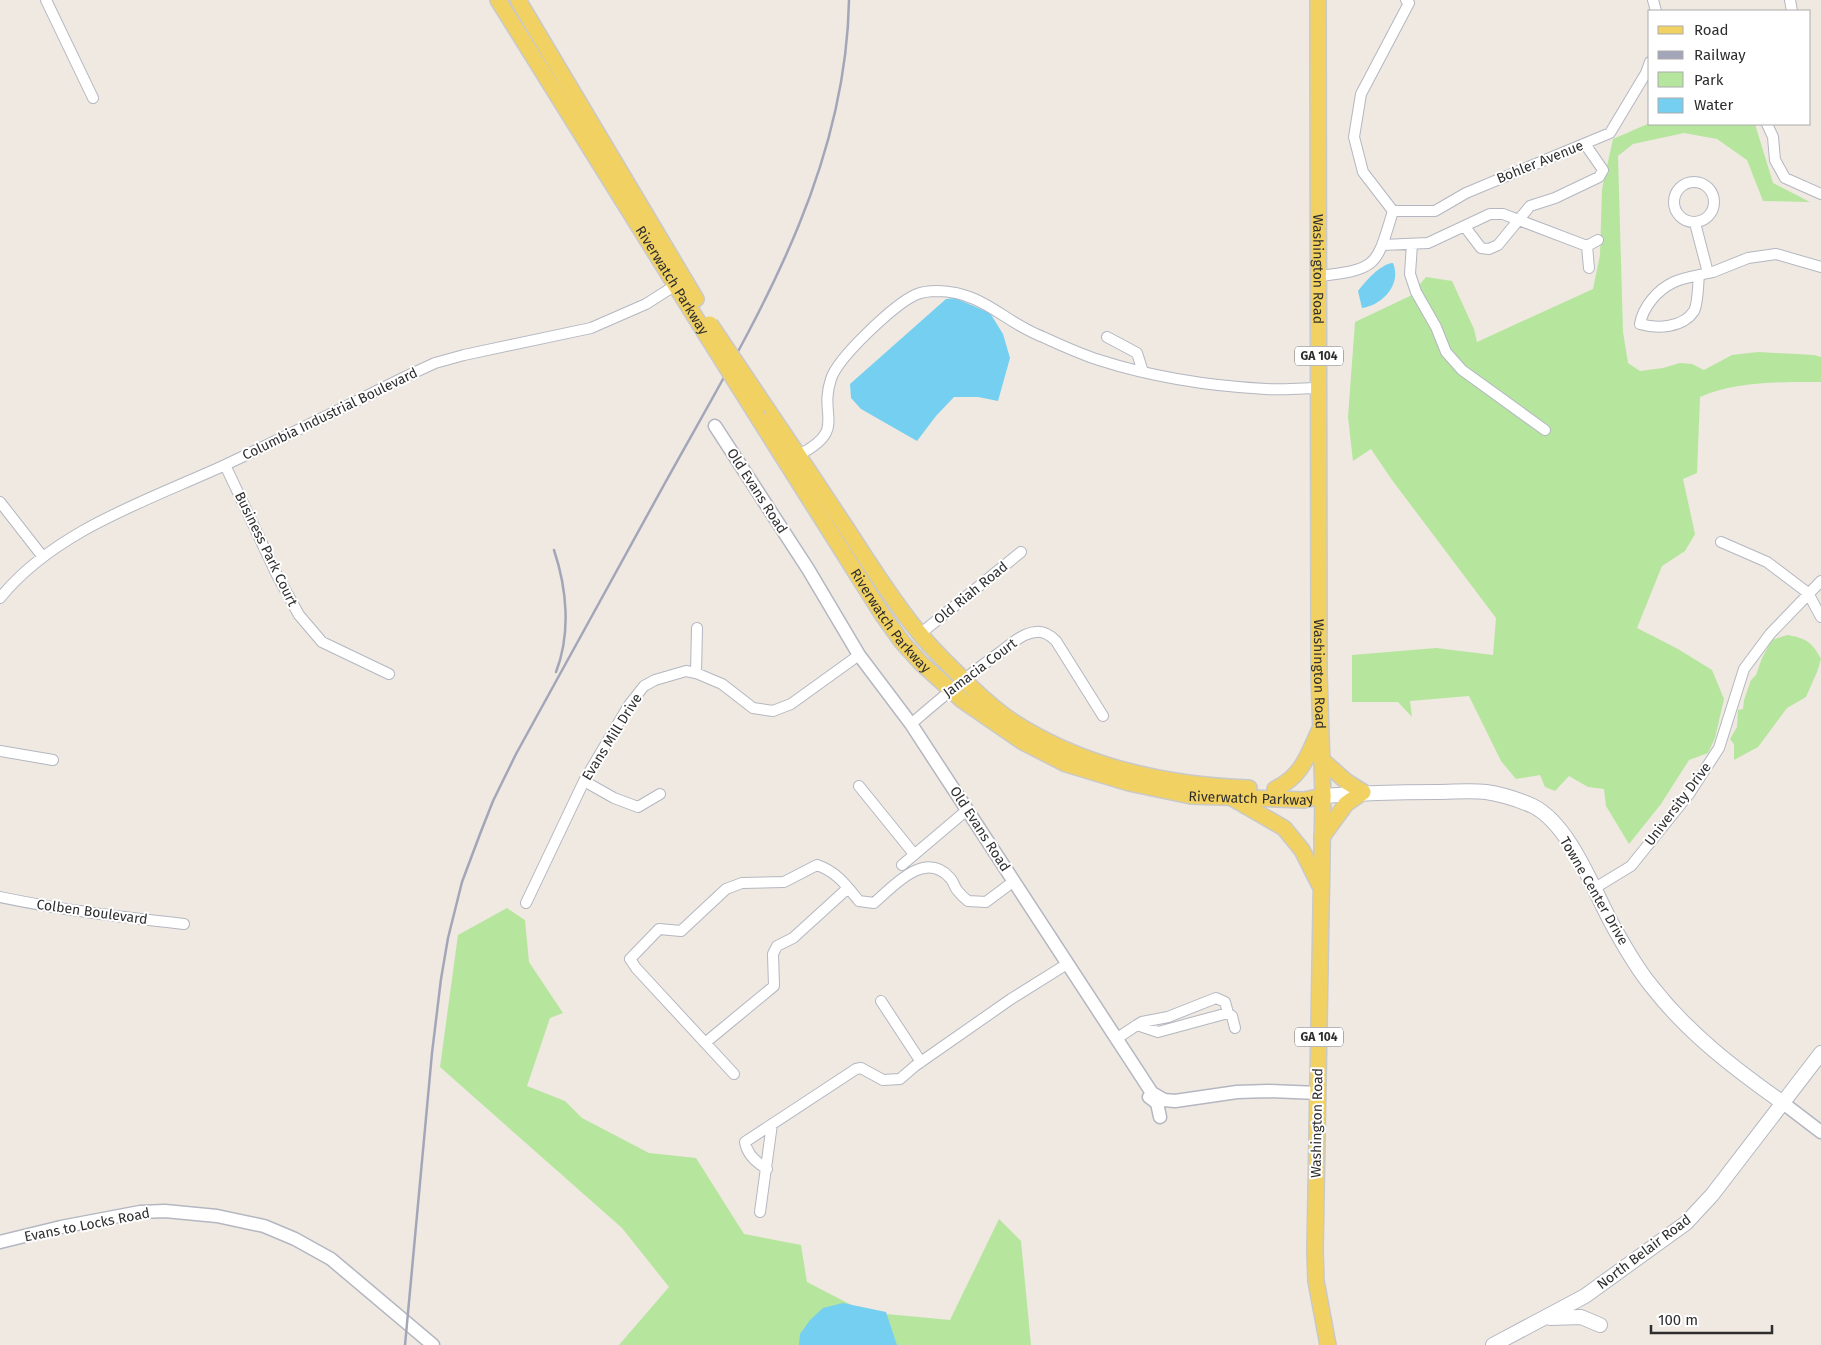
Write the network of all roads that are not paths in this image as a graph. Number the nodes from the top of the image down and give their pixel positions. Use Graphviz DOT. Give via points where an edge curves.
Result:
graph roads {
  1 [pos="46,0"];
  2 [pos="498,0"];
  3 [pos="518,0"];
  4 [pos="1318,0"];
  5 [pos="1406,0"];
  6 [pos="1648,68"];
  7 [pos="1645,86"];
  8 [pos="93,98"];
  9 [pos="1767,125"];
  10 [pos="1584,144"];
  11 [pos="1821,194"];
  12 [pos="1393,211"];
  13 [pos="1518,219"];
  14 [pos="1695,223"];
  15 [pos="1465,227"];
  16 [pos="1598,240"];
  17 [pos="1412,244"];
  18 [pos="1383,245"];
  19 [pos="1587,246"];
  20 [pos="1821,266"];
  21 [pos="1589,268"];
  22 [pos="1704,274"];
  23 [pos="1319,276"];
  24 [pos="680,283"];
  25 [pos="709,330"];
  26 [pos="1106,337"];
  27 [pos="1143,372"];
  28 [pos="1319,388"];
  29 [pos="715,426"];
  30 [pos="1545,430"];
  31 [pos="799,455"];
  32 [pos="225,465"];
  33 [pos="0,502"];
  34 [pos="1721,542"];
  35 [pos="1022,552"];
  36 [pos="43,557"];
  37 [pos="1821,581"];
  38 [pos="1808,593"];
  39 [pos="0,598"];
  40 [pos="1821,616"];
  41 [pos="698,628"];
  42 [pos="920,634"];
  43 [pos="859,655"];
  44 [pos="696,673"];
  45 [pos="389,674"];
  46 [pos="963,679"];
  47 [pos="950,691"];
  48 [pos="1103,716"];
  49 [pos="911,724"];
  50 [pos="1320,728"];
  51 [pos="0,751"];
  52 [pos="1321,759"];
  53 [pos="53,760"];
  54 [pos="584,781"];
  55 [pos="859,786"];
  56 [pos="1275,788"];
  57 [pos="1363,792"];
  58 [pos="660,794"];
  59 [pos="1323,796"];
  60 [pos="1231,797"];
  61 [pos="967,810"];
  62 [pos="1322,837"];
  63 [pos="914,854"];
  64 [pos="902,865"];
  65 [pos="1014,882"];
  66 [pos="848,888"];
  67 [pos="1595,888"];
  68 [pos="1322,891"];
  69 [pos="0,897"];
  70 [pos="526,903"];
  71 [pos="184,924"];
  72 [pos="1067,964"];
  73 [pos="880,1001"];
  74 [pos="1228,1013"];
  75 [pos="1137,1026"];
  76 [pos="1235,1028"];
  77 [pos="1116,1039"];
  78 [pos="705,1043"];
  79 [pos="1821,1053"];
  80 [pos="1127,1056"];
  81 [pos="921,1062"];
  82 [pos="734,1074"];
  83 [pos="1318,1093"];
  84 [pos="1782,1103"];
  85 [pos="1160,1117"];
  86 [pos="772,1124"];
  87 [pos="1821,1132"];
  88 [pos="767,1169"];
  89 [pos="760,1212"];
  90 [pos="0,1242"];
  91 [pos="1544,1319"];
  92 [pos="1600,1325"];
  93 [pos="1328,1343"];
  94 [pos="433,1345"];
  95 [pos="1493,1345"];
  1 -- 8 [label="street"];
  2 -- 24 [label="main road, Riverwatch Parkway"];
  3 -- 24 [label="main road, Riverwatch Parkway"];
  4 -- 23 [label="main road, Washington Road / GA 104"];
  5 -- 12 [label="street" via="1409,3 1400,23 1361,94 1354,137 1364,172"];
  6 -- 7 [label="street, Bohler Avenue"];
  7 -- 10 [label="street, Bohler Avenue" via="1610,133"];
  9 -- 11 [label="street" via="1773,137 1774,160 1785,178"];
  10 -- 12 [label="street, Bohler Avenue" via="1466,192 1435,211"];
  10 -- 13 [label="street" via="1603,170 1599,177 1530,206"];
  12 -- 18 [label="street"];
  13 -- 15 [label="street" via="1490,214"];
  13 -- 15 [label="street" via="1498,245 1489,249 1481,248"];
  13 -- 19 [label="street"];
  14 -- 14 [label="street" via="1712,212 1714,200 1703,184 1690,182 1675,195 1674,208 1682,219"];
  14 -- 22 [label="street"];
  15 -- 17 [label="street" via="1428,243"];
  16 -- 19 [label="street"];
  17 -- 18 [label="street"];
  17 -- 30 [label="street" via="1410,274 1446,352 1462,370"];
  18 -- 23 [label="street" via="1375,260 1362,269"];
  19 -- 21 [label="street"];
  20 -- 22 [label="street" via="1776,254 1748,258"];
  22 -- 22 [label="street" via="1673,282 1650,301 1640,324 1671,326 1684,320 1694,310"];
  23 -- 28 [label="main road, Washington Road / GA 104"];
  24 -- 25 [label="main road, Riverwatch Parkway"];
  24 -- 32 [label="street, Columbia Industrial Boulevard" via="646,304 591,328 435,363"];
  25 -- 31 [label="main road, Riverwatch Parkway, bridge"];
  25 -- 47 [label="main road, Riverwatch Parkway, bridge" via="759,419 882,614 902,642"];
  26 -- 27 [label="street" via="1136,353"];
  27 -- 28 [label="street" via="1182,380 1266,389"];
  27 -- 31 [label="street" via="1076,352 1031,332 968,295 951,291 916,294 872,329 837,366 828,389 828,430 825,437"];
  28 -- 50 [label="main road, Washington Road / GA 104"];
  29 -- 43 [label="street, Old Evans Road" via="808,569"];
  31 -- 42 [label="main road, Riverwatch Parkway" via="889,593"];
  32 -- 36 [label="street, Columbia Industrial Boulevard" via="128,506"];
  32 -- 45 [label="street, Business Park Court" via="299,614 322,642"];
  33 -- 36 [label="street"];
  34 -- 38 [label="street" via="1767,562"];
  35 -- 42 [label="street, Old Riah Road"];
  36 -- 39 [label="street, Columbia Industrial Boulevard"];
  37 -- 38 [label="street, University Drive"];
  38 -- 40 [label="street"];
  38 -- 67 [label="street, University Drive" via="1770,634 1744,669 1720,748 1700,780 1631,866"];
  41 -- 44 [label="street"];
  42 -- 46 [label="main road, Riverwatch Parkway"];
  43 -- 44 [label="street, Evans Mill Drive" via="791,704 773,711 753,708 722,684"];
  43 -- 49 [label="street, Old Evans Road"];
  44 -- 54 [label="street, Evans Mill Drive" via="686,671 644,686 629,705"];
  46 -- 47 [label="street, Jamacia Court"];
  46 -- 48 [label="street, Jamacia Court" via="1021,637 1043,632 1062,648"];
  46 -- 56 [label="main road, Riverwatch Parkway" via="1012,721 1099,763 1133,774 1200,785"];
  47 -- 49 [label="street, Jamacia Court"];
  47 -- 60 [label="main road, Riverwatch Parkway" via="1002,729 1066,764 1150,789 1191,796"];
  49 -- 61 [label="street, Old Evans Road"];
  50 -- 52 [label="main road, Washington Road / GA 104"];
  50 -- 56 [label="main road" via="1298,772 1291,780"];
  51 -- 53 [label="street"];
  52 -- 57 [label="main road"];
  52 -- 59 [label="main road, Washington Road / GA 104"];
  54 -- 58 [label="street" via="638,807"];
  54 -- 70 [label="street, Evans Mill Drive"];
  55 -- 63 [label="street"];
  56 -- 59 [label="main road, Riverwatch Parkway" via="1304,790"];
  57 -- 59 [label="main road, Towne Center Drive"];
  57 -- 62 [label="main road" via="1346,804"];
  57 -- 67 [label="main road, Towne Center Drive" via="1486,792 1535,807 1570,842"];
  59 -- 60 [label="main road, Riverwatch Parkway" via="1304,800"];
  59 -- 62 [label="main road, Washington Road / GA 104"];
  60 -- 68 [label="main road" via="1284,828 1302,850"];
  61 -- 63 [label="street"];
  61 -- 65 [label="street, Old Evans Road"];
  62 -- 68 [label="main road, Washington Road / GA 104"];
  63 -- 64 [label="street"];
  65 -- 66 [label="street" via="986,902 968,901 949,877 938,869 924,867 912,871 874,903 859,901"];
  65 -- 72 [label="street, Old Evans Road"];
  66 -- 78 [label="street" via="793,938 777,946 773,954 774,986"];
  66 -- 78 [label="street" via="838,875 817,865 784,882 742,883 726,890 682,931 659,929 630,959"];
  67 -- 84 [label="main road, Towne Center Drive" via="1634,960 1680,1020 1726,1062"];
  68 -- 83 [label="main road, Washington Road / GA 104"];
  69 -- 71 [label="street, Colben Boulevard" via="63,909"];
  72 -- 77 [label="street, Old Evans Road"];
  72 -- 81 [label="street"];
  73 -- 81 [label="street"];
  74 -- 75 [label="street" via="1158,1032"];
  74 -- 75 [label="street" via="1225,1002 1216,998"];
  74 -- 76 [label="street"];
  75 -- 77 [label="street"];
  77 -- 80 [label="street, Old Evans Road"];
  78 -- 82 [label="street"];
  79 -- 84 [label="main road, North Belair Road"];
  80 -- 83 [label="street, Old Evans Road" via="1152,1093 1164,1100 1237,1092"];
  80 -- 85 [label="street" via="1131,1077 1157,1103"];
  81 -- 86 [label="street" via="900,1079 891,1080 856,1069"];
  83 -- 93 [label="main road, Washington Road / GA 104" via="1316,1281"];
  84 -- 87 [label="street"];
  84 -- 91 [label="main road, North Belair Road" via="1712,1195 1686,1223 1585,1296"];
  86 -- 88 [label="street"];
  86 -- 88 [label="street" via="745,1142 755,1162"];
  88 -- 89 [label="street"];
  90 -- 94 [label="street, Evans to Locks Road" via="140,1212 217,1216 264,1226 331,1259"];
  91 -- 92 [label="main road" via="1581,1317"];
  91 -- 95 [label="main road, North Belair Road"];
}
